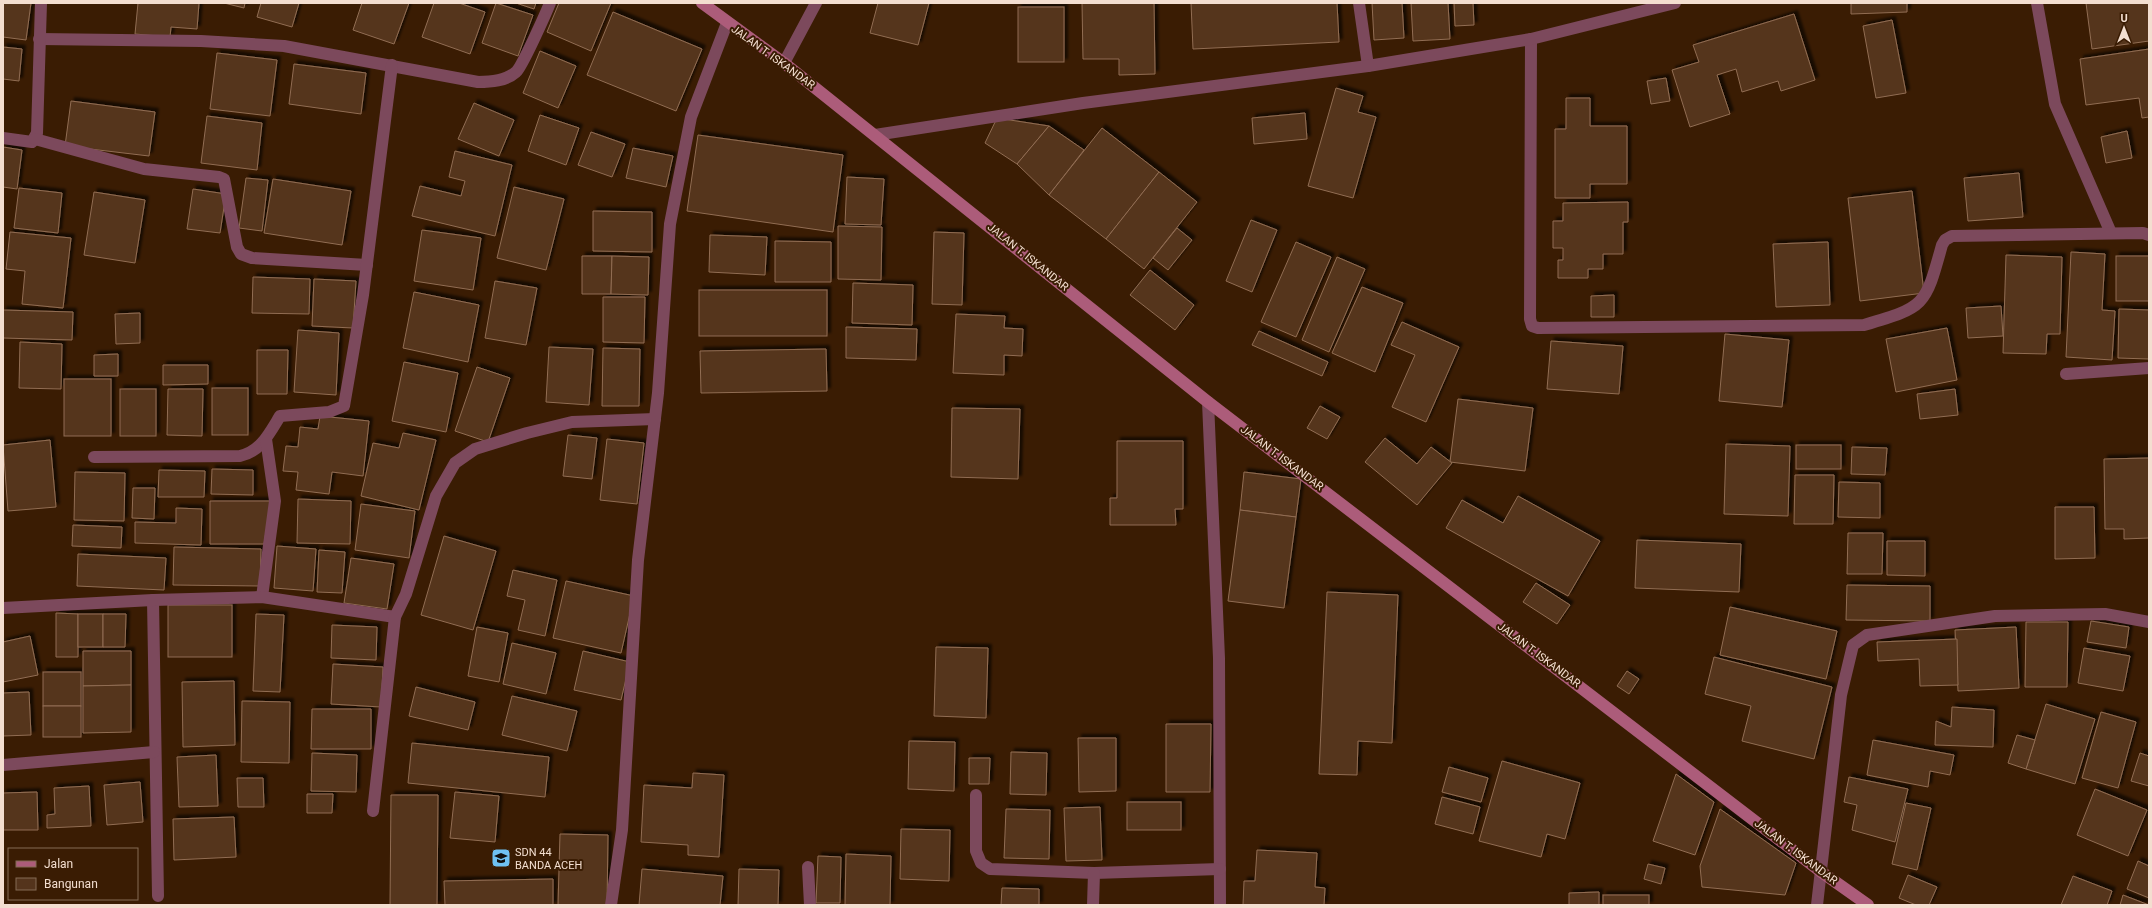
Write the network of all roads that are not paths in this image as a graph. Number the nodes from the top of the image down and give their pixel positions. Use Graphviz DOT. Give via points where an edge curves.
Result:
graph roads {
  1 [pos="41,3"];
  2 [pos="550,3"];
  3 [pos="702,3"];
  4 [pos="816,3"];
  5 [pos="1359,3"];
  6 [pos="1675,3"];
  7 [pos="2037,3"];
  8 [pos="727,23"];
  9 [pos="39,39"];
  10 [pos="1531,39"];
  11 [pos="784,63"];
  12 [pos="392,65"];
  13 [pos="1368,66"];
  14 [pos="875,135"];
  15 [pos="3,138"];
  16 [pos="34,139"];
  17 [pos="2111,234"];
  18 [pos="2149,235"];
  19 [pos="367,265"];
  20 [pos="2149,368"];
  21 [pos="2066,374"];
  22 [pos="1208,402"];
  23 [pos="655,419"];
  24 [pos="266,439"];
  25 [pos="94,457"];
  26 [pos="262,597"];
  27 [pos="153,600"];
  28 [pos="3,608"];
  29 [pos="395,617"];
  30 [pos="2149,622"];
  31 [pos="154,752"];
  32 [pos="3,765"];
  33 [pos="976,795"];
  34 [pos="373,811"];
  35 [pos="808,867"];
  36 [pos="1220,869"];
  37 [pos="1820,871"];
  38 [pos="1094,873"];
  39 [pos="158,896"];
  40 [pos="611,905"];
  41 [pos="810,905"];
  42 [pos="1093,905"];
  43 [pos="1220,905"];
  44 [pos="1817,905"];
  45 [pos="1868,905"];
  1 -- 9 [label="street"];
  2 -- 12 [label="street" via="517,72 505,78 478,82"];
  3 -- 8 [label="street, JALAN T. ISKANDAR"];
  4 -- 11 [label="street"];
  5 -- 13 [label="street"];
  6 -- 10 [label="street"];
  7 -- 17 [label="street" via="2056,104"];
  8 -- 11 [label="street, JALAN T. ISKANDAR"];
  8 -- 23 [label="street" via="691,117 670,224"];
  9 -- 12 [label="street" via="201,41 284,46"];
  9 -- 16 [label="street" via="37,133"];
  10 -- 13 [label="street"];
  10 -- 17 [label="street" via="1532,326 1538,328 1864,325 1905,312 1924,299 1942,244 1952,236"];
  11 -- 14 [label="street, JALAN T. ISKANDAR"];
  12 -- 19 [label="street"];
  13 -- 14 [label="street" via="1083,103"];
  14 -- 22 [label="street, JALAN T. ISKANDAR"];
  15 -- 16 [label="street" via="28,142"];
  16 -- 19 [label="street" via="144,169 224,179 237,247 241,254 252,258"];
  17 -- 18 [label="street" via="2144,232"];
  19 -- 24 [label="street" via="344,406 329,412 280,416"];
  20 -- 21 [label="street"];
  22 -- 36 [label="street" via="1219,658"];
  22 -- 37 [label="street, JALAN T. ISKANDAR"];
  23 -- 29 [label="street" via="572,422 475,450 455,463 436,496 406,594"];
  23 -- 40 [label="street" via="638,560 622,830"];
  24 -- 25 [label="street" via="258,449 240,456"];
  24 -- 26 [label="street" via="275,501"];
  26 -- 27 [label="street"];
  26 -- 29 [label="street"];
  27 -- 28 [label="street"];
  27 -- 31 [label="street"];
  29 -- 34 [label="street"];
  30 -- 37 [label="street" via="2105,614 1995,616 1868,635 1853,645 1841,695"];
  31 -- 32 [label="street"];
  31 -- 39 [label="street"];
  33 -- 38 [label="street" via="976,851 981,863 990,869"];
  35 -- 41 [label="street"];
  36 -- 38 [label="street"];
  36 -- 43 [label="street"];
  37 -- 44 [label="street"];
  37 -- 45 [label="street, JALAN T. ISKANDAR"];
  38 -- 42 [label="street"];
}
